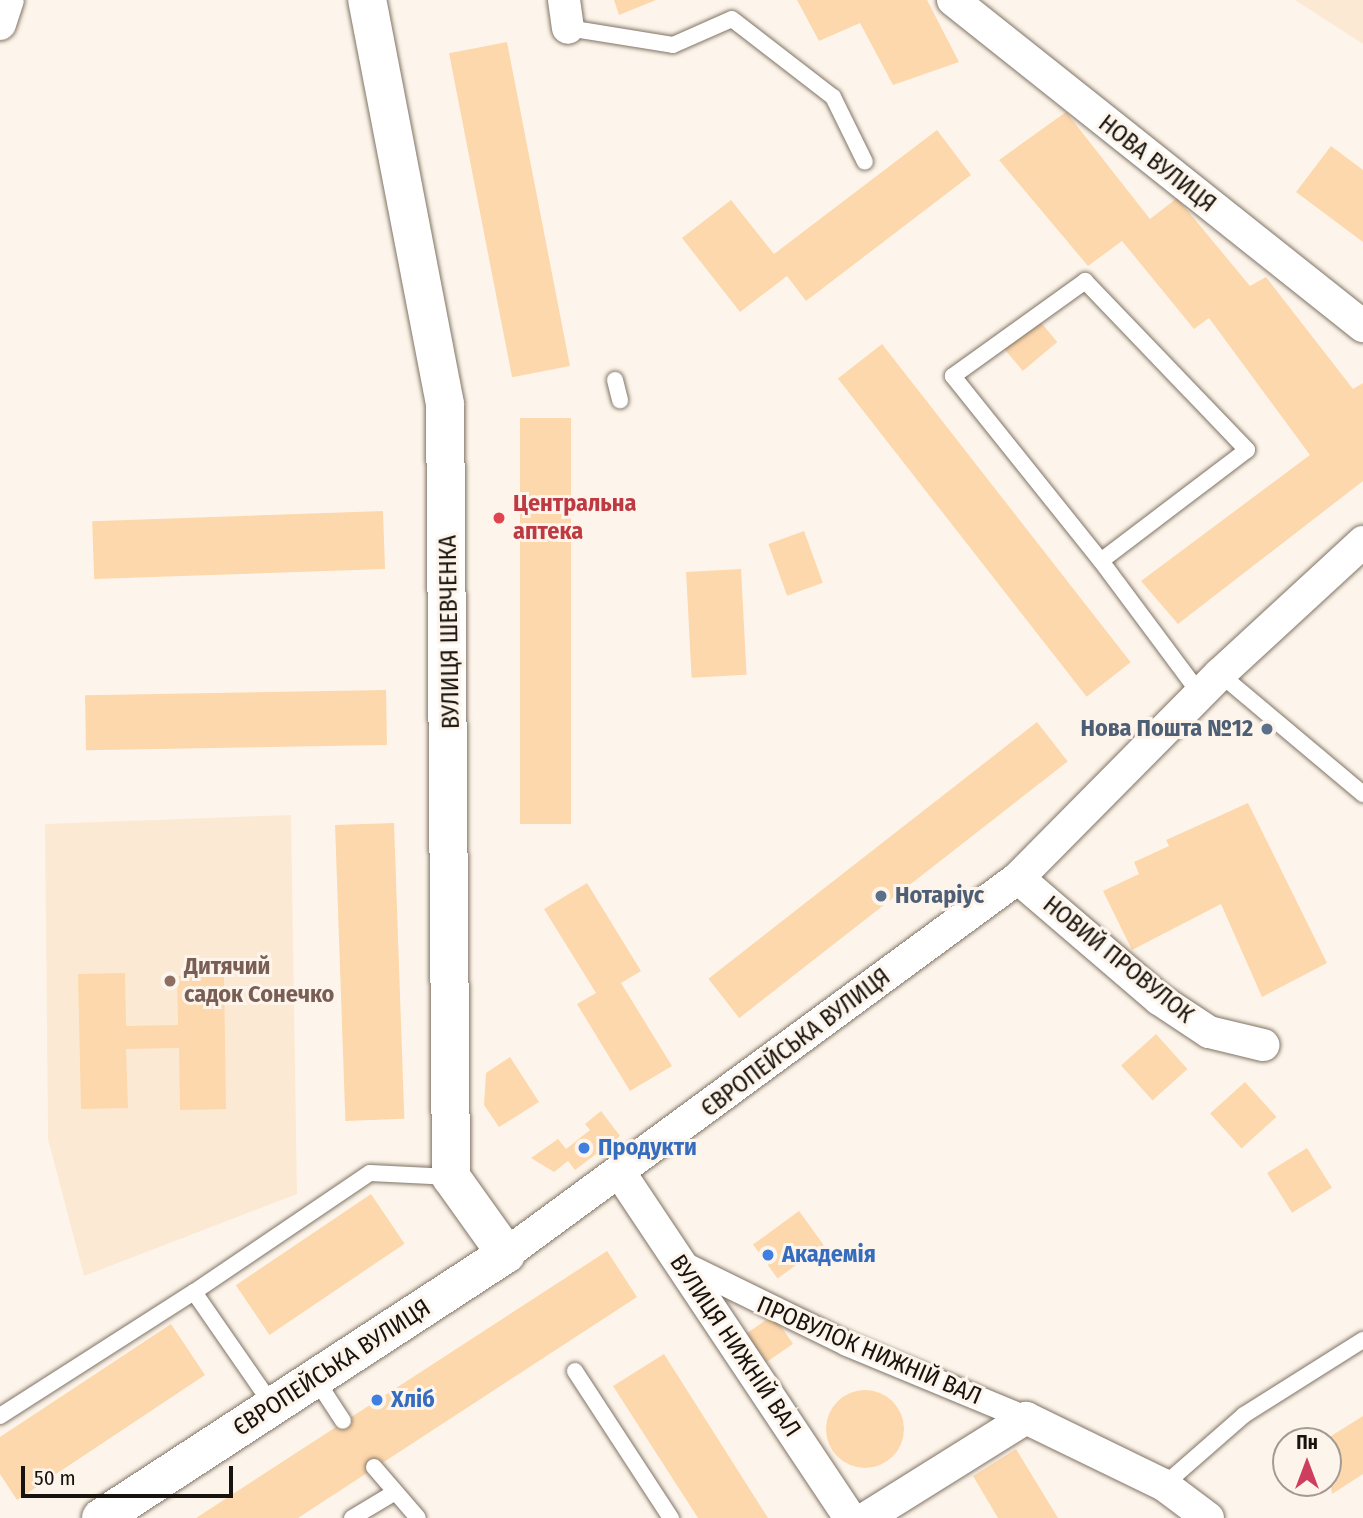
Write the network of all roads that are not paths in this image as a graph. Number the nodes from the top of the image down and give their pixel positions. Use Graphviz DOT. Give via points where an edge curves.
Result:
graph roads {
  1 [pos="8,0"];
  2 [pos="367,0"];
  3 [pos="953,0"];
  4 [pos="566,14"];
  5 [pos="0,24"];
  6 [pos="865,162"];
  7 [pos="1363,327"];
  8 [pos="615,380"];
  9 [pos="620,400"];
  10 [pos="1363,542"];
  11 [pos="1101,561"];
  12 [pos="1210,684"];
  13 [pos="1363,794"];
  14 [pos="1018,878"];
  15 [pos="1263,1045"];
  16 [pos="620,1173"];
  17 [pos="451,1177"];
  18 [pos="506,1254"];
  19 [pos="677,1261"];
  20 [pos="194,1292"];
  21 [pos="1363,1340"];
  22 [pos="575,1371"];
  23 [pos="316,1378"];
  24 [pos="273,1406"];
  25 [pos="0,1416"];
  26 [pos="1026,1418"];
  27 [pos="344,1421"];
  28 [pos="374,1467"];
  29 [pos="1164,1485"];
  30 [pos="392,1494"];
  31 [pos="101,1518"];
  32 [pos="352,1518"];
  33 [pos="418,1518"];
  34 [pos="671,1518"];
  35 [pos="850,1518"];
  36 [pos="866,1518"];
  37 [pos="1208,1518"];
  1 -- 5 [label="street"];
  2 -- 17 [label="main road, ВУЛИЦЯ ШЕВЧЕНКА" via="444,404 452,746"];
  3 -- 7 [label="street, НОВА ВУЛИЦЯ"];
  4 -- 6 [label="lane" via="673,45 732,19 833,97"];
  8 -- 9 [label="lane"];
  10 -- 12 [label="street, ЄВРОПЕЙСЬКА ВУЛИЦЯ"];
  11 -- 11 [label="lane" via="1247,450 1085,281 953,376"];
  11 -- 12 [label="lane"];
  12 -- 13 [label="lane"];
  12 -- 14 [label="street, ЄВРОПЕЙСЬКА ВУЛИЦЯ"];
  14 -- 15 [label="street, НОВИЙ ПРОВУЛОК" via="1158,999 1209,1032"];
  14 -- 16 [label="street, ЄВРОПЕЙСЬКА ВУЛИЦЯ"];
  16 -- 18 [label="street, ЄВРОПЕЙСЬКА ВУЛИЦЯ"];
  16 -- 19 [label="street, ВУЛИЦЯ НИЖНІЙ ВАЛ"];
  17 -- 18 [label="main road"];
  17 -- 20 [label="lane" via="370,1172"];
  18 -- 23 [label="main road, ЄВРОПЕЙСЬКА ВУЛИЦЯ"];
  19 -- 26 [label="street, ПРОВУЛОК НИЖНІЙ ВАЛ" via="809,1326"];
  19 -- 35 [label="street, ВУЛИЦЯ НИЖНІЙ ВАЛ"];
  20 -- 24 [label="lane"];
  20 -- 25 [label="lane"];
  21 -- 29 [label="lane" via="1244,1415"];
  22 -- 34 [label="lane"];
  23 -- 24 [label="main road, ЄВРОПЕЙСЬКА ВУЛИЦЯ"];
  23 -- 27 [label="lane"];
  24 -- 31 [label="main road, ЄВРОПЕЙСЬКА ВУЛИЦЯ"];
  26 -- 29 [label="street, ПРОВУЛОК НИЖНІЙ ВАЛ"];
  26 -- 36 [label="street, ПРОВУЛОК НИЖНІЙ ВАЛ"];
  28 -- 30 [label="lane"];
  29 -- 37 [label="street, ПРОВУЛОК НИЖНІЙ ВАЛ"];
  30 -- 32 [label="lane"];
  30 -- 33 [label="lane"];
}
